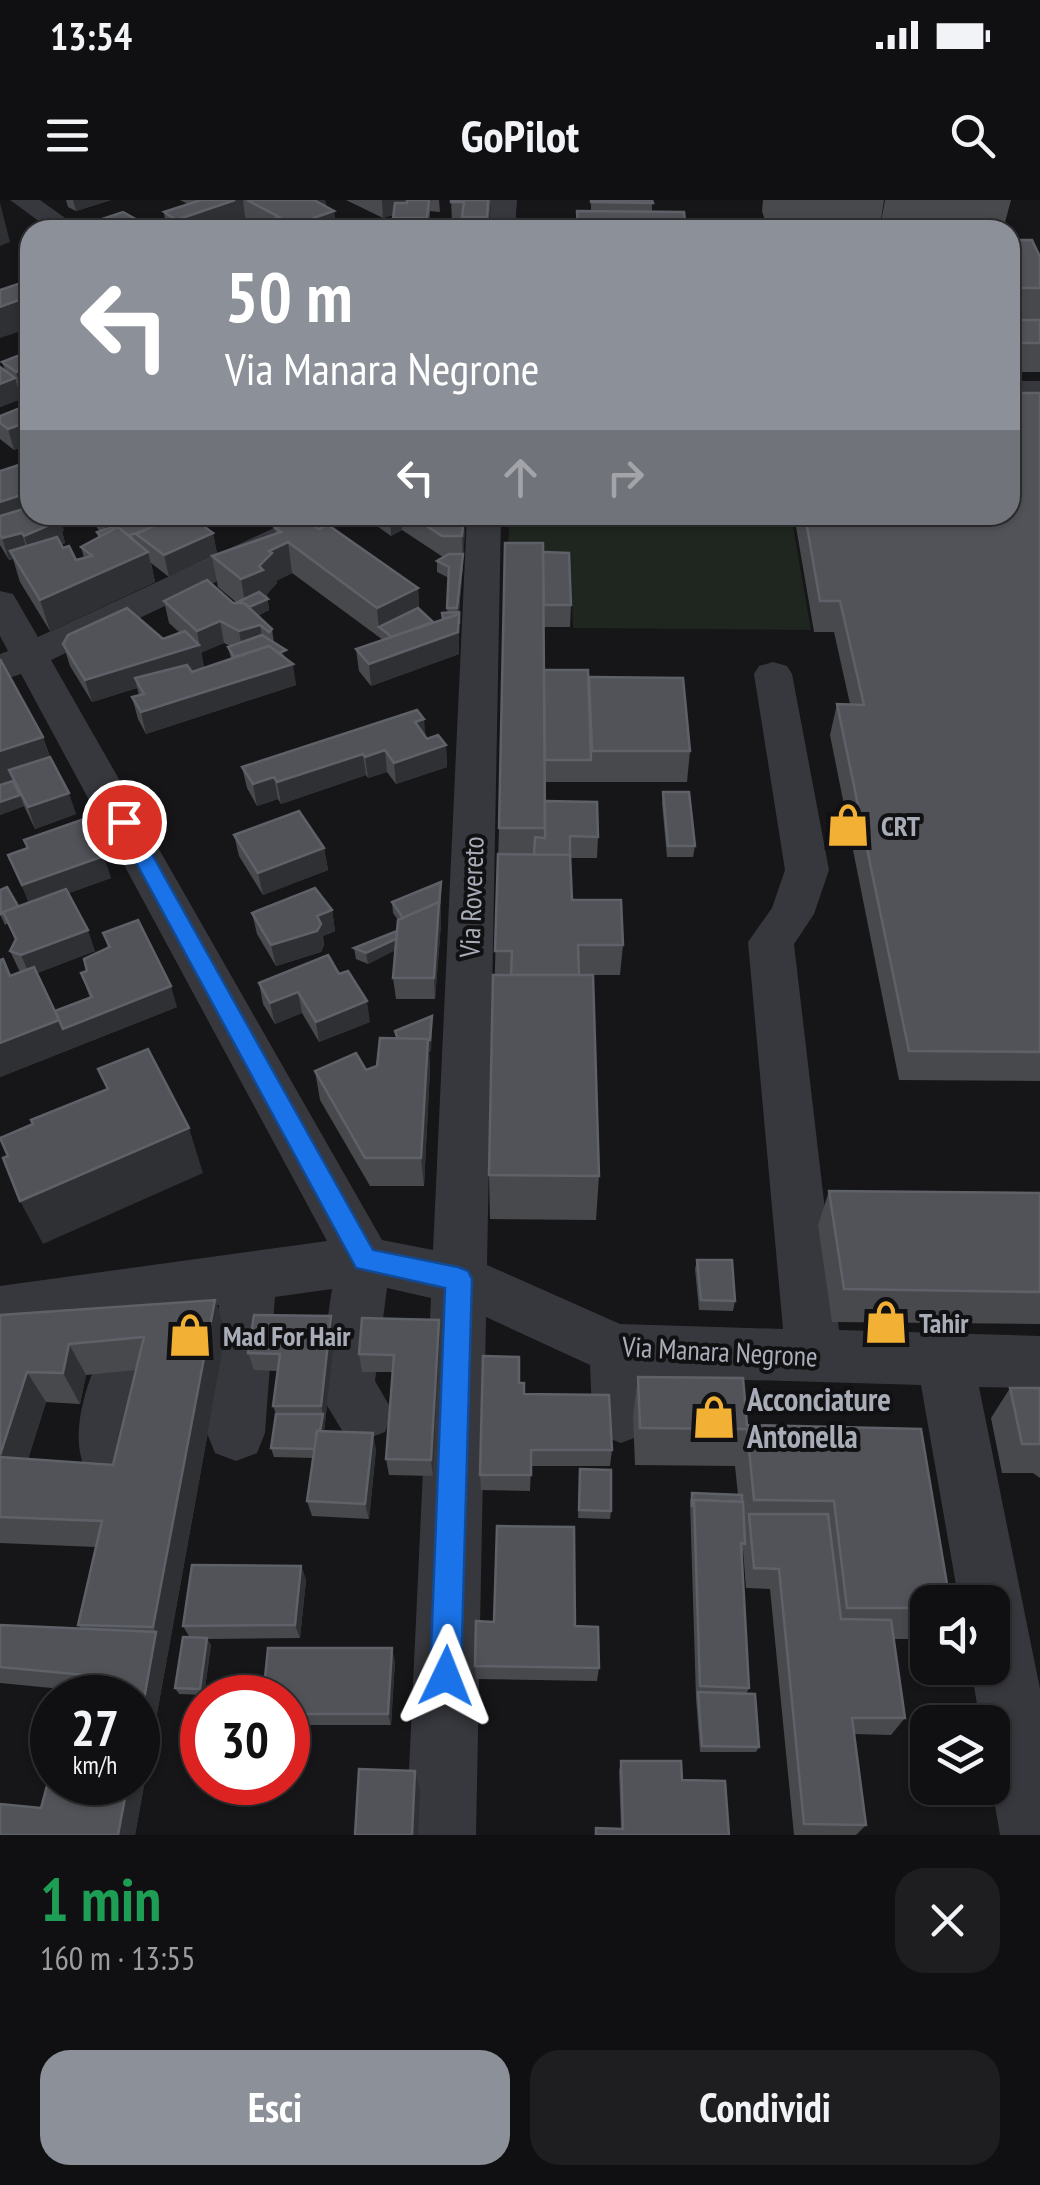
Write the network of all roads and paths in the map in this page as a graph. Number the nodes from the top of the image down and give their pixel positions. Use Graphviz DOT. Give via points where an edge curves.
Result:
graph roads {
  1 [pos="23,200"];
  2 [pos="53,220"];
  3 [pos="309,525"];
  4 [pos="484,525"];
  5 [pos="0,602"];
  6 [pos="16,662"];
  7 [pos="773,674"];
  8 [pos="365,1260"];
  9 [pos="249,1276"];
  10 [pos="458,1279"];
  11 [pos="0,1311"];
  12 [pos="127,1334"];
  13 [pos="617,1350"];
  14 [pos="814,1356"];
  15 [pos="945,1360"];
  16 [pos="1040,1362"];
  17 [pos="364,1412"];
  18 [pos="621,1415"];
  19 [pos="236,1433"];
  20 [pos="105,1446"];
  21 [pos="988,1585"];
  22 [pos="1007,1685"];
  23 [pos="441,1835"];
  24 [pos="1035,1835"];
  1 -- 2 [label="street"];
  3 -- 6 [label="street"];
  4 -- 10 [label="street, Via Rovereto"];
  5 -- 6 [label="street"];
  6 -- 8 [label="street"];
  7 -- 14 [label="street" via="807,870 792,914 771,942"];
  8 -- 9 [label="street, Via Manara Negrone"];
  8 -- 10 [label="street, Via Manara Negrone"];
  8 -- 17 [label="street" via="346,1389"];
  9 -- 12 [label="street, Via Manara Negrone"];
  9 -- 19 [label="street"];
  10 -- 13 [label="street, Via Manara Negrone"];
  10 -- 23 [label="street, Via Rovereto"];
  11 -- 12 [label="street, Via Manara Negrone"];
  12 -- 20 [label="street"];
  13 -- 14 [label="street, Via Manara Negrone"];
  13 -- 18 [label="street"];
  14 -- 15 [label="street, Via Manara Negrone"];
  15 -- 16 [label="street, Via Manara Negrone"];
  15 -- 21 [label="street"];
  22 -- 24 [label="street"];
}
